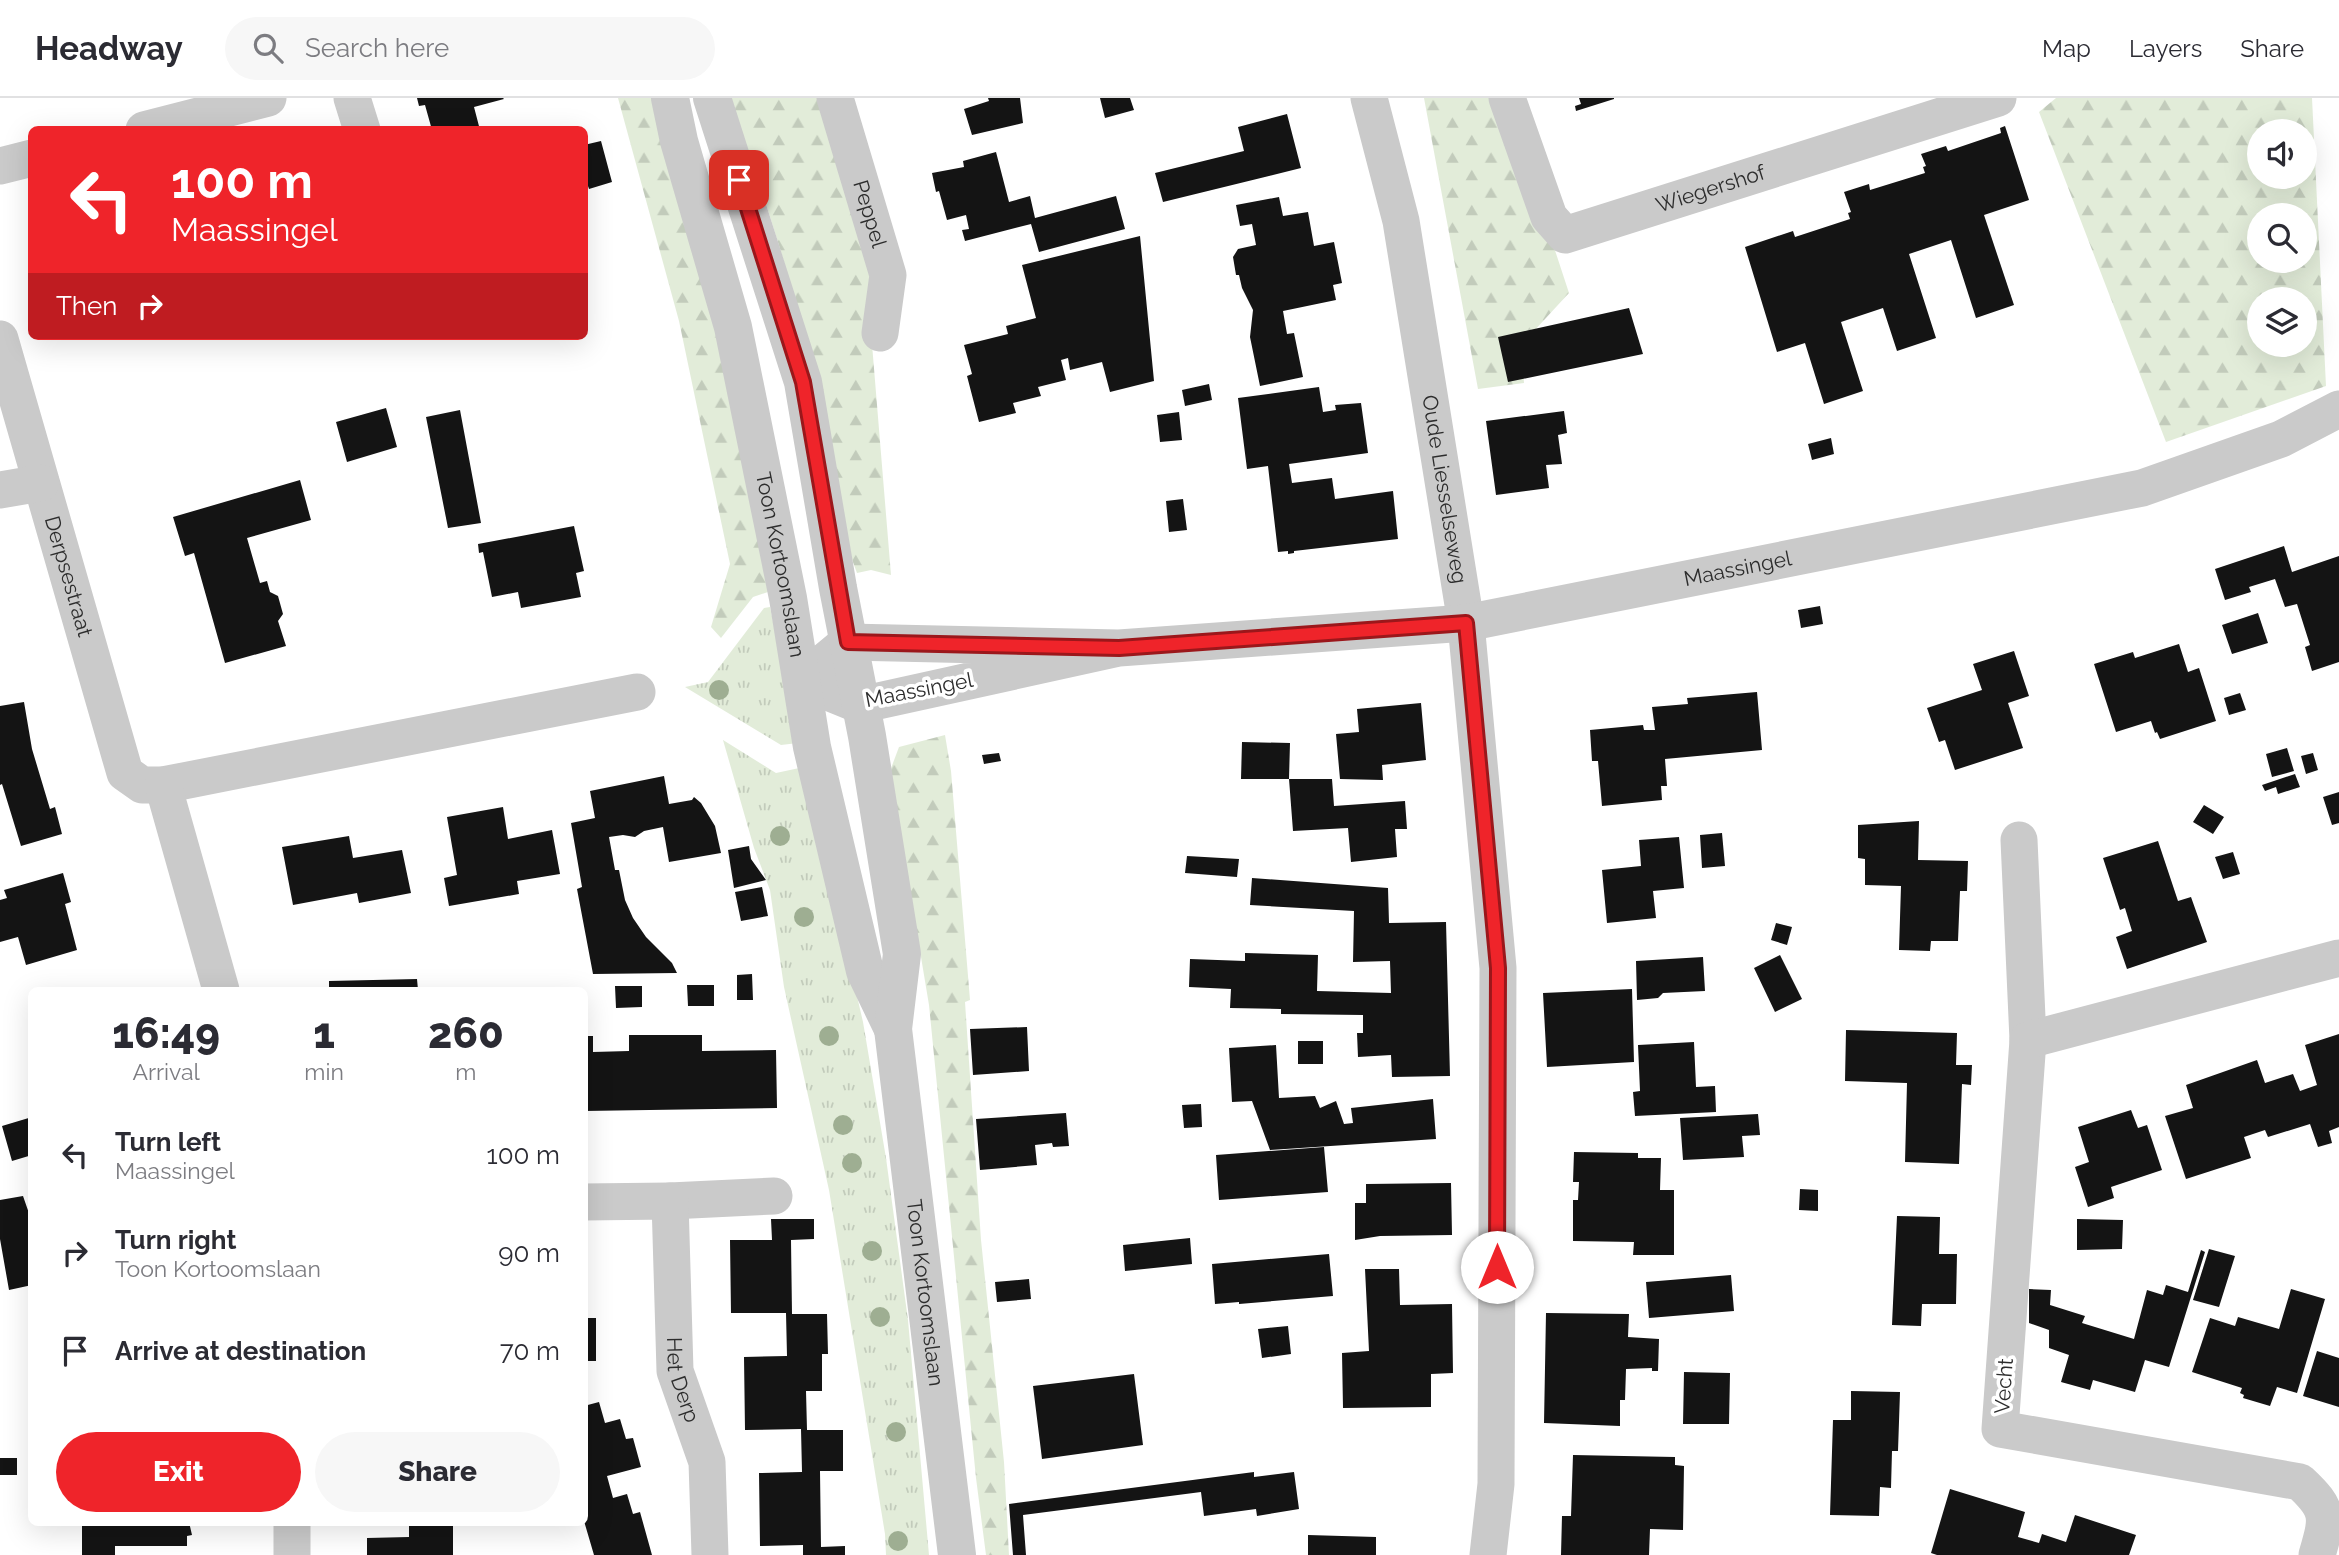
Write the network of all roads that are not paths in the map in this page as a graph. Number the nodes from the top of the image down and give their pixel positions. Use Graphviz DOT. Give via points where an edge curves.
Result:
graph roads {
  1 [pos="268,98"];
  2 [pos="352,98"];
  3 [pos="670,98"];
  4 [pos="712,98"];
  5 [pos="835,98"];
  6 [pos="1369,98"];
  7 [pos="1507,98"];
  8 [pos="1998,98"];
  9 [pos="160,126"];
  10 [pos="361,126"];
  11 [pos="28,159"];
  12 [pos="0,166"];
  13 [pos="880,332"];
  14 [pos="0,339"];
  15 [pos="2339,409"];
  16 [pos="41,483"];
  17 [pos="0,490"];
  18 [pos="1466,623"];
  19 [pos="848,642"];
  20 [pos="1119,648"];
  21 [pos="801,681"];
  22 [pos="637,692"];
  23 [pos="860,705"];
  24 [pos="163,785"];
  25 [pos="2019,840"];
  26 [pos="2339,958"];
  27 [pos="220,987"];
  28 [pos="893,1029"];
  29 [pos="2028,1040"];
  30 [pos="774,1196"];
  31 [pos="670,1201"];
  32 [pos="588,1202"];
  33 [pos="292,1526"];
  34 [pos="292,1555"];
  35 [pos="710,1555"];
  36 [pos="957,1555"];
  37 [pos="1488,1555"];
  38 [pos="2317,1555"];
  1 -- 9 [label="street"];
  2 -- 10 [label="street"];
  3 -- 21 [label="street, Toon Kortoomslaan" via="733,327"];
  4 -- 19 [label="street, Toon Kortoomslaan" via="803,382"];
  5 -- 13 [label="street, Peppel" via="888,275"];
  6 -- 18 [label="street, Oude Liesselseweg" via="1401,221"];
  7 -- 8 [label="street, Wiegershof" via="1549,217 1565,235"];
  11 -- 12 [label="street"];
  14 -- 16 [label="street, Derpsestraat"];
  15 -- 18 [label="street, Maassingel" via="2281,439 2142,488"];
  16 -- 17 [label="street"];
  16 -- 24 [label="street, Derpsestraat" via="125,773 142,785"];
  18 -- 20 [label="street, Maassingel"];
  18 -- 37 [label="street, Oude Liesselseweg" via="1498,968 1496,1484"];
  19 -- 20 [label="street, Maassingel"];
  19 -- 21 [label="street"];
  19 -- 23 [label="street, Toon Kortoomslaan"];
  20 -- 23 [label="street, Maassingel"];
  21 -- 23 [label="street, Maassingel"];
  21 -- 28 [label="street, Toon Kortoomslaan" via="865,971"];
  22 -- 24 [label="street, Derpsestraat"];
  23 -- 28 [label="street, Toon Kortoomslaan" via="902,954"];
  24 -- 27 [label="street"];
  25 -- 29 [label="street, Vecht"];
  26 -- 29 [label="street"];
  28 -- 36 [label="street, Toon Kortoomslaan"];
  29 -- 38 [label="street, Vecht" via="2000,1429 2300,1482 2320,1501 2326,1525"];
  30 -- 31 [label="street"];
  31 -- 32 [label="street"];
  31 -- 35 [label="street, Het Derp" via="675,1371 707,1462"];
  33 -- 34 [label="street"];
}
